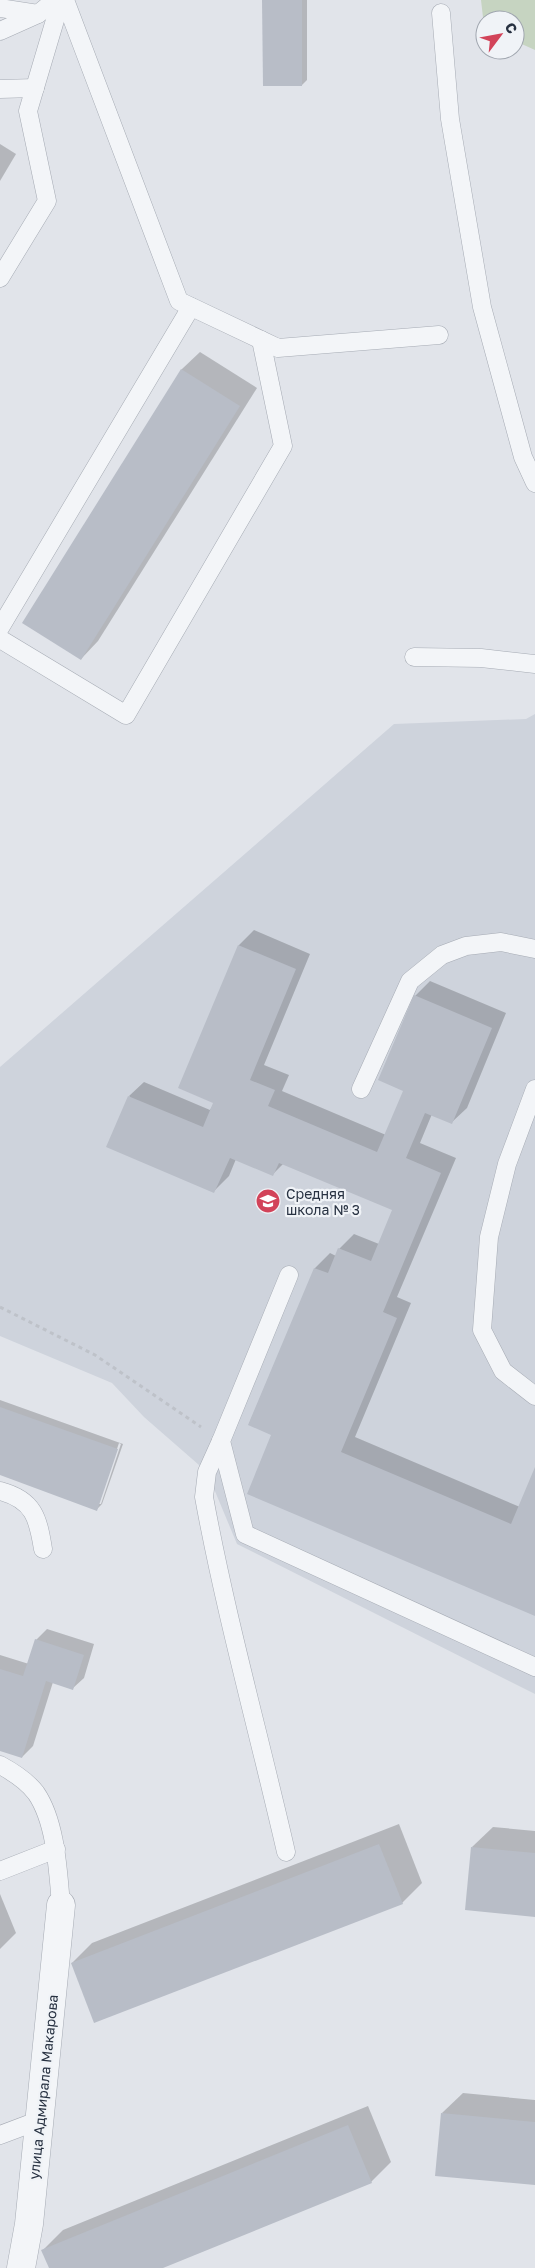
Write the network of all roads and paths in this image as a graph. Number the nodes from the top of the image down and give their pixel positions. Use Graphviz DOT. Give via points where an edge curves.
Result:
graph roads {
  1 [pos="55,0"];
  2 [pos="61,0"];
  3 [pos="65,0"];
  4 [pos="0,8"];
  5 [pos="441,13"];
  6 [pos="38,14"];
  7 [pos="0,31"];
  8 [pos="35,88"];
  9 [pos="0,89"];
  10 [pos="0,278"];
  11 [pos="191,307"];
  12 [pos="438,335"];
  13 [pos="261,340"];
  14 [pos="535,483"];
  15 [pos="0,628"];
  16 [pos="0,639"];
  17 [pos="414,657"];
  18 [pos="535,664"];
  19 [pos="535,949"];
  20 [pos="535,1088"];
  21 [pos="361,1089"];
  22 [pos="289,1275"];
  23 [pos="0,1307"];
  24 [pos="535,1396"];
  25 [pos="221,1441"];
  26 [pos="0,1491"];
  27 [pos="44,1550"];
  28 [pos="535,1667"];
  29 [pos="0,1765"];
  30 [pos="56,1849"];
  31 [pos="286,1852"];
  32 [pos="0,1871"];
  33 [pos="62,1905"];
  34 [pos="40,2120"];
  35 [pos="0,2135"];
  36 [pos="21,2268"];
  1 -- 6 [label="lane"];
  2 -- 8 [label="lane"];
  3 -- 11 [label="lane" via="179,301"];
  4 -- 6 [label="lane"];
  5 -- 14 [label="lane" via="450,118 482,307 523,456"];
  6 -- 7 [label="lane"];
  8 -- 9 [label="lane"];
  8 -- 10 [label="lane" via="28,111 47,201"];
  11 -- 13 [label="lane"];
  11 -- 15 [label="lane"];
  12 -- 13 [label="lane" via="278,348"];
  13 -- 16 [label="lane" via="283,446 126,715"];
  17 -- 18 [label="lane" via="481,658"];
  19 -- 21 [label="lane" via="501,942 466,946 442,955 410,981"];
  20 -- 24 [label="lane" via="506,1164 489,1237 482,1330 503,1371"];
  22 -- 25 [label="lane"];
  23 -- 25 [label="path" via="95,1355"];
  25 -- 28 [label="lane" via="245,1534"];
  25 -- 31 [label="lane" via="207,1472 204,1497 237,1656 253,1709"];
  26 -- 27 [label="lane" via="26,1502 39,1523"];
  29 -- 30 [label="lane" via="18,1775 36,1794"];
  30 -- 32 [label="lane"];
  30 -- 33 [label="lane"];
  33 -- 34 [label="street, улица Адмирала Макарова"];
  34 -- 35 [label="lane"];
  34 -- 36 [label="street, улица Адмирала Макарова"];
}
